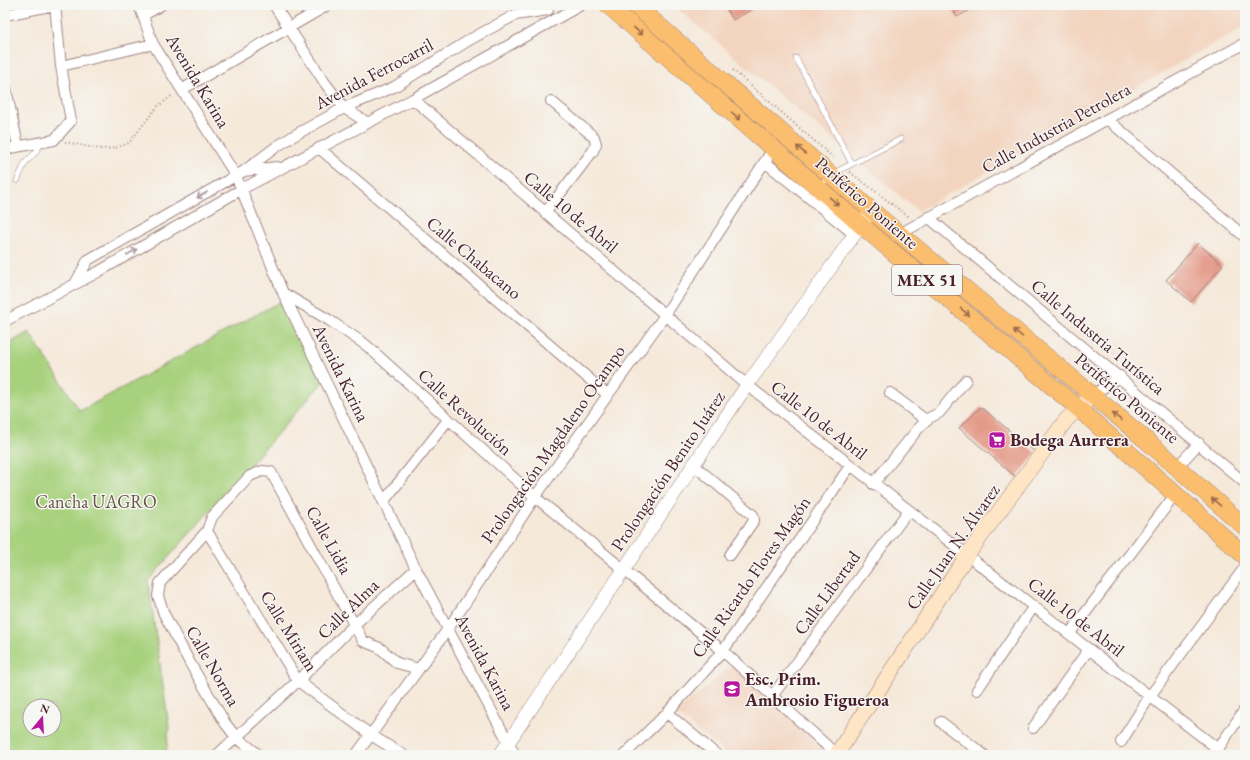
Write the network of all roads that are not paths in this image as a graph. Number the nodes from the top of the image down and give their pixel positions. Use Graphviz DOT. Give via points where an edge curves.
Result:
graph roads {
  1 [pos="55,5"];
  2 [pos="139,5"];
  3 [pos="161,5"];
  4 [pos="274,5"];
  5 [pos="328,5"];
  6 [pos="582,5"];
  7 [pos="608,5"];
  8 [pos="635,5"];
  9 [pos="548,8"];
  10 [pos="5,15"];
  11 [pos="144,15"];
  12 [pos="289,27"];
  13 [pos="534,32"];
  14 [pos="1245,43"];
  15 [pos="153,44"];
  16 [pos="796,58"];
  17 [pos="61,66"];
  18 [pos="5,84"];
  19 [pos="182,89"];
  20 [pos="413,99"];
  21 [pos="551,101"];
  22 [pos="344,108"];
  23 [pos="1107,119"];
  24 [pos="368,123"];
  25 [pos="901,139"];
  26 [pos="41,143"];
  27 [pos="18,146"];
  28 [pos="319,148"];
  29 [pos="5,150"];
  30 [pos="769,155"];
  31 [pos="852,164"];
  32 [pos="286,166"];
  33 [pos="240,174"];
  34 [pos="830,176"];
  35 [pos="17,181"];
  36 [pos="818,187"];
  37 [pos="242,189"];
  38 [pos="872,211"];
  39 [pos="545,213"];
  40 [pos="928,217"];
  41 [pos="858,229"];
  42 [pos="898,234"];
  43 [pos="1245,237"];
  44 [pos="885,245"];
  45 [pos="75,284"];
  46 [pos="283,293"];
  47 [pos="665,315"];
  48 [pos="5,321"];
  49 [pos="1120,376"];
  50 [pos="966,380"];
  51 [pos="747,385"];
  52 [pos="890,392"];
  53 [pos="608,395"];
  54 [pos="1093,395"];
  55 [pos="1078,408"];
  56 [pos="448,420"];
  57 [pos="927,421"];
  58 [pos="1199,443"];
  59 [pos="694,465"];
  60 [pos="850,466"];
  61 [pos="1177,467"];
  62 [pos="1245,483"];
  63 [pos="873,484"];
  64 [pos="1175,494"];
  65 [pos="536,497"];
  66 [pos="384,500"];
  67 [pos="909,510"];
  68 [pos="1245,527"];
  69 [pos="207,531"];
  70 [pos="968,554"];
  71 [pos="730,555"];
  72 [pos="1245,556"];
  73 [pos="1245,567"];
  74 [pos="416,569"];
  75 [pos="623,569"];
  76 [pos="1034,606"];
  77 [pos="355,624"];
  78 [pos="448,629"];
  79 [pos="1070,633"];
  80 [pos="1089,649"];
  81 [pos="723,651"];
  82 [pos="420,669"];
  83 [pos="298,682"];
  84 [pos="977,690"];
  85 [pos="773,695"];
  86 [pos="1150,696"];
  87 [pos="1245,708"];
  88 [pos="667,713"];
  89 [pos="941,722"];
  90 [pos="1033,728"];
  91 [pos="371,736"];
  92 [pos="236,737"];
  93 [pos="509,742"];
  94 [pos="1121,742"];
  95 [pos="1216,752"];
  96 [pos="216,755"];
  97 [pos="259,755"];
  98 [pos="356,755"];
  99 [pos="403,755"];
  100 [pos="500,755"];
  101 [pos="515,755"];
  102 [pos="624,755"];
  103 [pos="717,755"];
  104 [pos="836,755"];
  105 [pos="984,755"];
  1 -- 10 [label="street"];
  1 -- 17 [label="street"];
  2 -- 11 [label="street, Avenida Karina"];
  3 -- 11 [label="street"];
  4 -- 12 [label="street"];
  5 -- 12 [label="street"];
  6 -- 13 [label="street"];
  7 -- 30 [label="main road, Periférico Poniente / MEX 51, one-way"];
  34 -- 8 [label="main road, Periférico Poniente / MEX 51, one-way"];
  9 -- 13 [label="street, Avenida Ferrocarril"];
  9 -- 22 [label="street, Avenida Ferrocarril" via="515,15 394,87"];
  11 -- 15 [label="street, Avenida Karina"];
  12 -- 19 [label="street"];
  12 -- 22 [label="street"];
  13 -- 20 [label="street"];
  14 -- 23 [label="street, Calle Industria Petrolera"];
  15 -- 17 [label="street"];
  15 -- 19 [label="street, Avenida Karina"];
  16 -- 31 [label="lane"];
  17 -- 26 [label="street" via="71,120 54,140"];
  18 -- 27 [label="street"];
  19 -- 33 [label="street, Avenida Karina"];
  20 -- 24 [label="street"];
  20 -- 39 [label="street, Calle 10 de Abril"];
  21 -- 39 [label="street" via="594,137 596,144"];
  22 -- 24 [label="street"];
  22 -- 33 [label="street, Avenida Ferrocarril" via="276,147"];
  23 -- 40 [label="street, Calle Industria Petrolera"];
  23 -- 43 [label="street"];
  24 -- 28 [label="street"];
  25 -- 31 [label="lane"];
  26 -- 27 [label="street"];
  26 -- 35 [label="lane" via="25,163"];
  27 -- 29 [label="street"];
  28 -- 32 [label="street"];
  28 -- 53 [label="street, Calle Chabacano"];
  30 -- 36 [label="main road, Periférico Poniente / MEX 51"];
  30 -- 41 [label="street"];
  30 -- 47 [label="street, Prolongación Magdaleno Ocampo"];
  31 -- 34 [label="lane"];
  32 -- 33 [label="street"];
  32 -- 37 [label="street"];
  33 -- 37 [label="street, Avenida Karina"];
  33 -- 45 [label="street, Avenida Ferrocarril, one-way" via="88,260"];
  34 -- 36 [label="lane"];
  34 -- 38 [label="main road, Periférico Poniente / MEX 51"];
  36 -- 41 [label="main road, Periférico Poniente / MEX 51, one-way"];
  45 -- 37 [label="street, one-way"];
  37 -- 46 [label="street, Avenida Karina"];
  38 -- 41 [label="street, Prolongación Benito Juárez"];
  38 -- 42 [label="main road, Periférico Poniente / MEX 51"];
  39 -- 47 [label="street, Calle 10 de Abril"];
  40 -- 42 [label="street, Calle Industria Petrolera"];
  40 -- 49 [label="street, Calle Industria Turística"];
  41 -- 44 [label="main road, Periférico Poniente / MEX 51"];
  41 -- 51 [label="street, Prolongación Benito Juárez"];
  42 -- 44 [label="street, Calle Industria Petrolera"];
  54 -- 42 [label="main road, Periférico Poniente / MEX 51, one-way"];
  44 -- 55 [label="main road, Periférico Poniente / MEX 51, one-way"];
  45 -- 48 [label="street"];
  46 -- 56 [label="street, Calle Revolución" via="366,345"];
  46 -- 66 [label="street, Avenida Karina"];
  47 -- 51 [label="street, Calle 10 de Abril"];
  47 -- 53 [label="street, Prolongación Magdaleno Ocampo"];
  49 -- 54 [label="street, Calle Juan N. Álvarez"];
  49 -- 58 [label="street, Calle Industria Turística"];
  50 -- 57 [label="street" via="940,413"];
  51 -- 59 [label="street, Prolongación Benito Juárez"];
  51 -- 60 [label="street, Calle 10 de Abril"];
  52 -- 57 [label="street"];
  53 -- 65 [label="street, Prolongación Magdaleno Ocampo"];
  54 -- 55 [label="main road, Calle Juan N. Álvarez"];
  61 -- 54 [label="main road, Periférico Poniente / MEX 51, one-way"];
  55 -- 64 [label="main road, Periférico Poniente / MEX 51"];
  55 -- 70 [label="main road, Calle Juan N. Álvarez" via="1066,420"];
  56 -- 65 [label="street, Calle Revolución"];
  56 -- 66 [label="street"];
  57 -- 63 [label="street"];
  58 -- 61 [label="street"];
  58 -- 62 [label="street, Calle Industria Turística"];
  59 -- 71 [label="street" via="753,516 754,520"];
  59 -- 75 [label="street, Prolongación Benito Juárez"];
  60 -- 63 [label="street, Calle 10 de Abril"];
  60 -- 81 [label="street, Calle Ricardo Flores Magón"];
  68 -- 61 [label="main road, Periférico Poniente / MEX 51, one-way"];
  63 -- 67 [label="street, Calle 10 de Abril"];
  64 -- 72 [label="main road, Periférico Poniente / MEX 51"];
  64 -- 79 [label="street"];
  65 -- 75 [label="street, Calle Revolución"];
  65 -- 78 [label="street, Prolongación Magdaleno Ocampo"];
  66 -- 74 [label="street, Avenida Karina"];
  67 -- 70 [label="street, Calle 10 de Abril"];
  67 -- 85 [label="street, Calle Libertad"];
  69 -- 77 [label="street, Calle Lidia" via="212,517 250,476 262,470 272,472"];
  69 -- 83 [label="street, Calle Miriam"];
  69 -- 92 [label="street, Calle Norma" via="160,583 158,596 164,614 190,663"];
  70 -- 76 [label="street, Calle 10 de Abril"];
  70 -- 104 [label="main road, Calle Juan N. Álvarez"];
  73 -- 86 [label="street"];
  74 -- 77 [label="street, Calle Alma"];
  74 -- 78 [label="street, Avenida Karina"];
  75 -- 81 [label="street, Calle Revolución"];
  75 -- 93 [label="street, Prolongación Benito Juárez"];
  76 -- 79 [label="street, Calle 10 de Abril"];
  76 -- 84 [label="street"];
  77 -- 82 [label="street, Calle Lidia" via="363,641 380,648 396,663"];
  77 -- 83 [label="street, Calle Alma"];
  78 -- 82 [label="street, Prolongación Magdaleno Ocampo"];
  78 -- 93 [label="street, Avenida Karina"];
  79 -- 80 [label="street, Calle 10 de Abril"];
  80 -- 86 [label="street, Calle 10 de Abril"];
  80 -- 90 [label="street"];
  81 -- 85 [label="street, Calle Revolución"];
  81 -- 88 [label="street, Calle Ricardo Flores Magón"];
  82 -- 91 [label="street, Prolongación Magdaleno Ocampo"];
  83 -- 91 [label="street, Calle Miriam"];
  83 -- 92 [label="street, Calle Alma"];
  85 -- 104 [label="street, Calle Revolución"];
  86 -- 94 [label="street"];
  86 -- 95 [label="street, Calle 10 de Abril"];
  87 -- 95 [label="street"];
  88 -- 102 [label="street, Calle Ricardo Flores Magón"];
  88 -- 103 [label="street"];
  89 -- 105 [label="street"];
  91 -- 98 [label="street, Prolongación Magdaleno Ocampo"];
  91 -- 99 [label="street, Calle Miriam"];
  92 -- 96 [label="street, Calle Alma"];
  92 -- 97 [label="street, Calle Norma"];
  93 -- 100 [label="street, Prolongación Benito Juárez"];
  93 -- 101 [label="street, Avenida Karina"];
}
